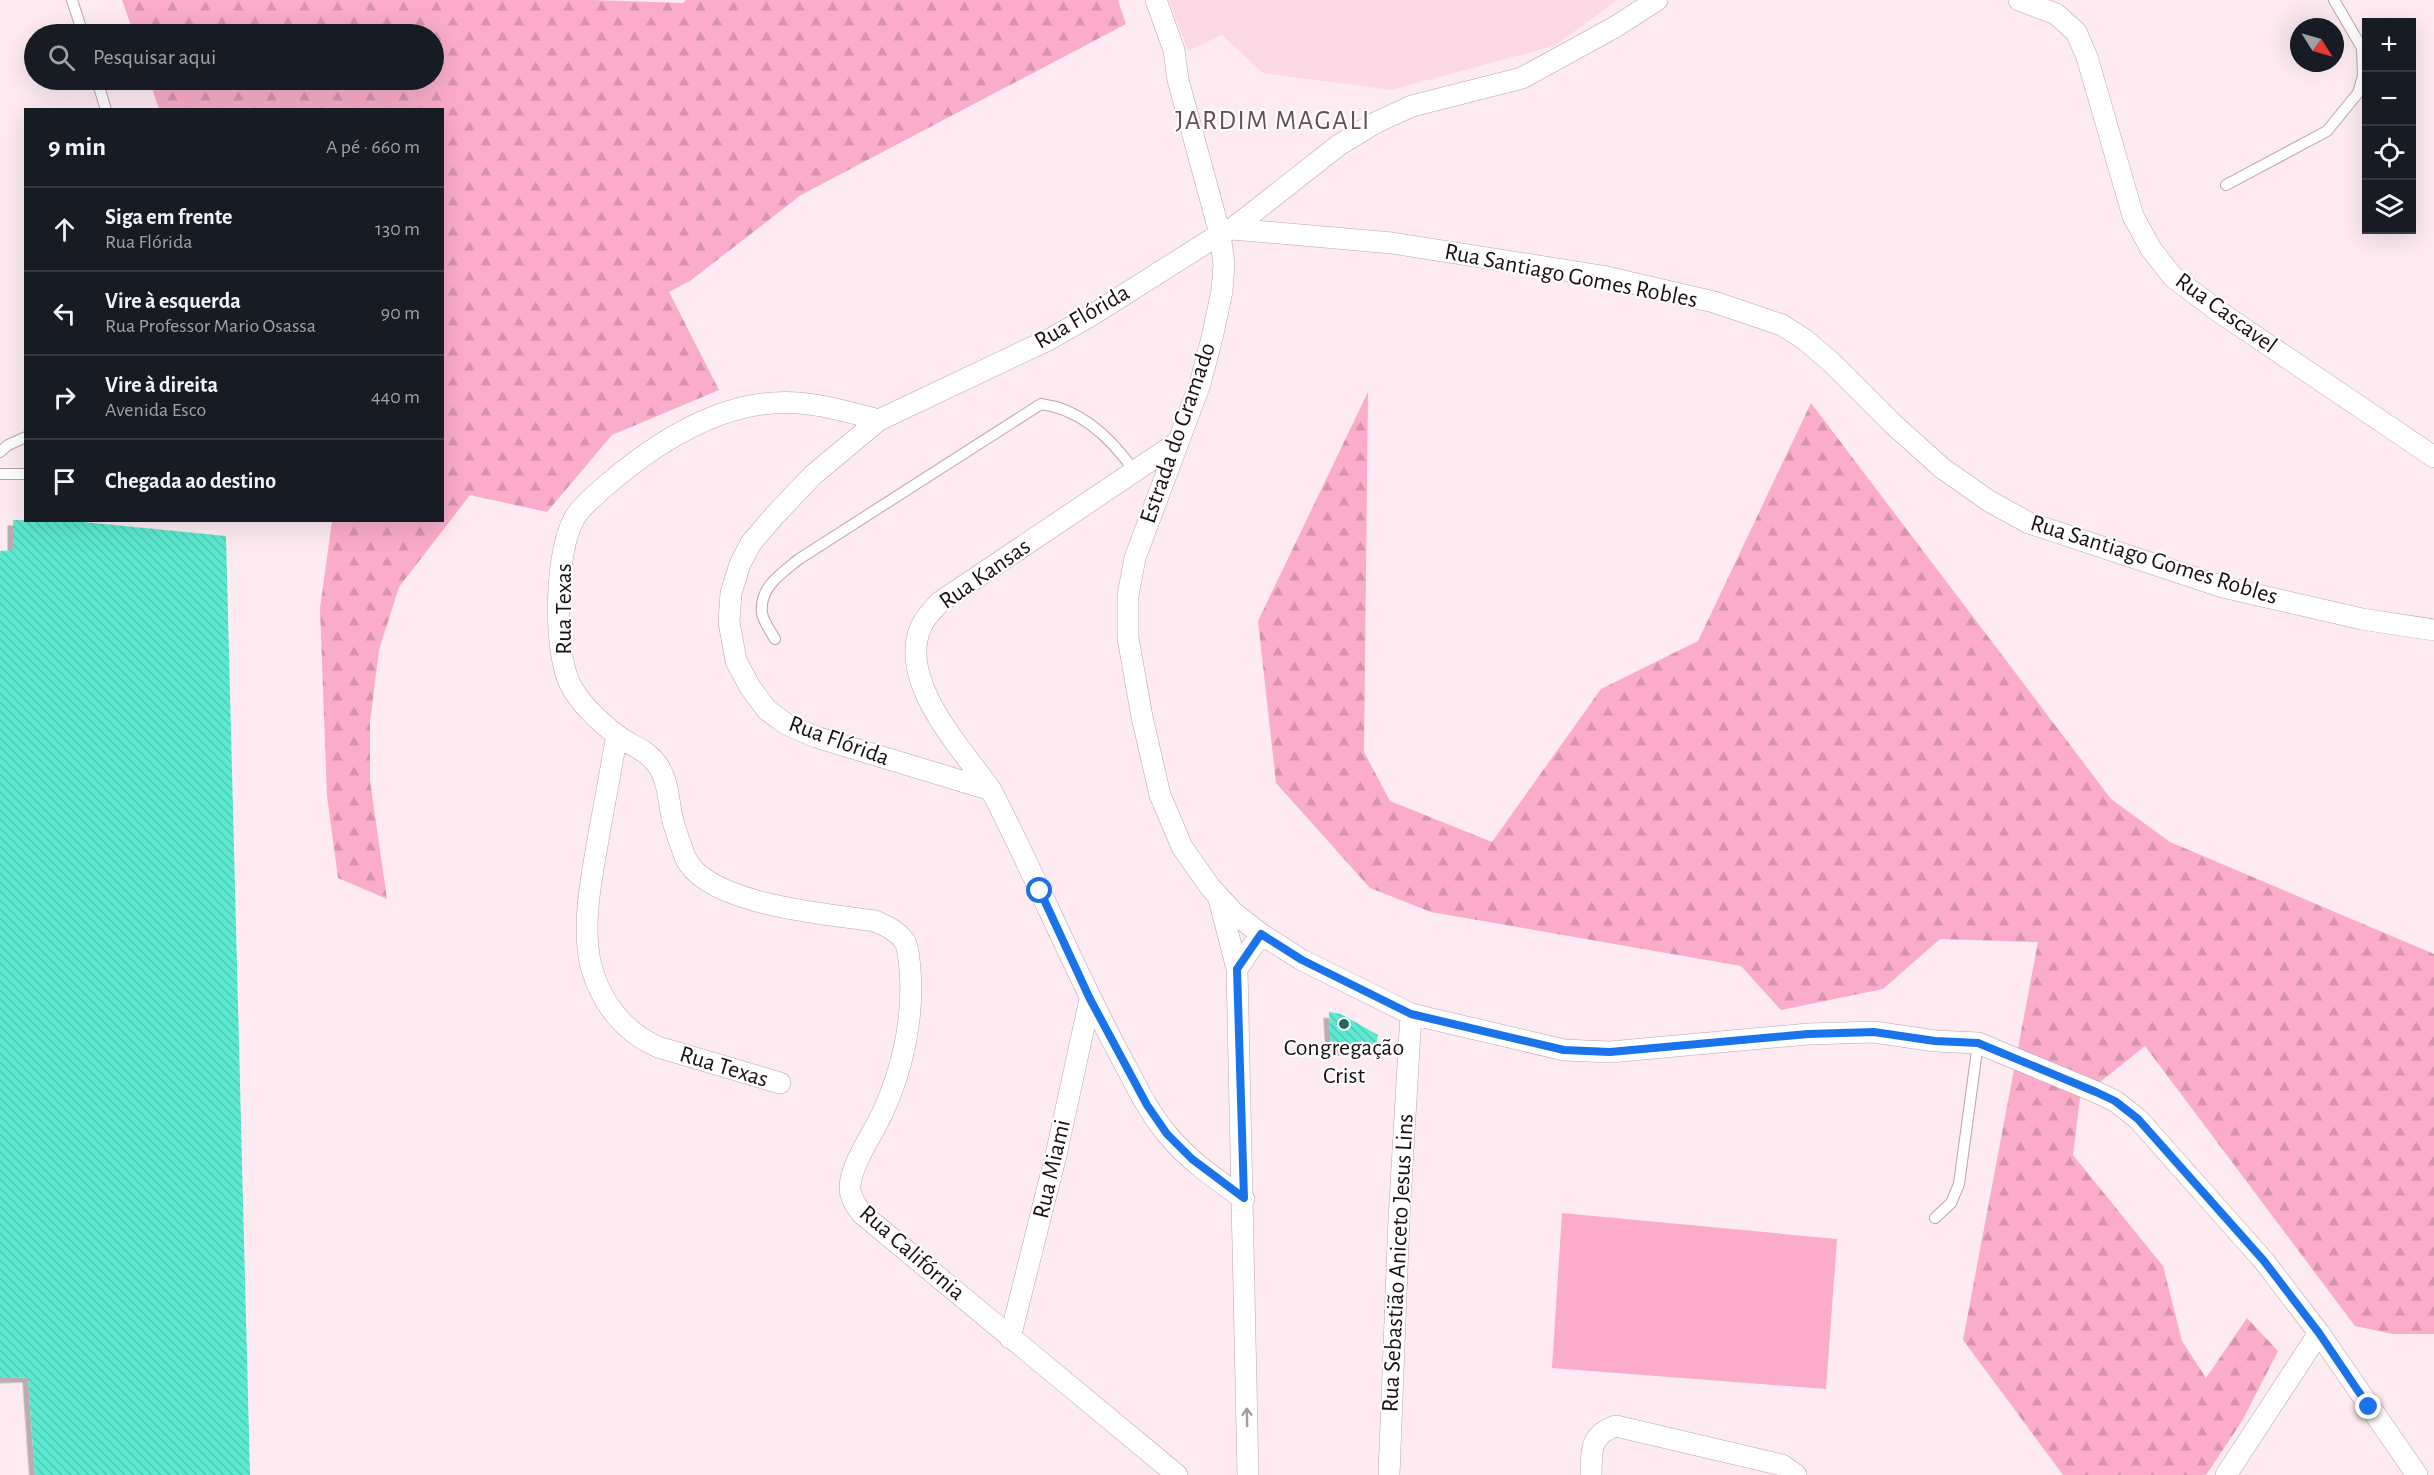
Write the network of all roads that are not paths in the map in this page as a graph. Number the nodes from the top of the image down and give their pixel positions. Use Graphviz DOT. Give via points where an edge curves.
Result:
graph roads {
  1 [pos="72,0"];
  2 [pos="1156,0"];
  3 [pos="1657,0"];
  4 [pos="2019,0"];
  5 [pos="2334,0"];
  6 [pos="80,24"];
  7 [pos="100,90"];
  8 [pos="105,108"];
  9 [pos="2226,185"];
  10 [pos="1226,231"];
  11 [pos="879,420"];
  12 [pos="24,438"];
  13 [pos="1178,442"];
  14 [pos="0,452"];
  15 [pos="2434,457"];
  16 [pos="1135,472"];
  17 [pos="0,474"];
  18 [pos="24,474"];
  19 [pos="2434,630"];
  20 [pos="775,639"];
  21 [pos="617,735"];
  22 [pos="991,790"];
  23 [pos="1219,897"];
  24 [pos="1261,934"];
  25 [pos="1237,969"];
  26 [pos="1090,999"];
  27 [pos="1411,1014"];
  28 [pos="1978,1043"];
  29 [pos="780,1083"];
  30 [pos="1244,1198"];
  31 [pos="1935,1218"];
  32 [pos="2319,1333"];
  33 [pos="1010,1338"];
  34 [pos="1177,1475"];
  35 [pos="1248,1475"];
  36 [pos="1389,1475"];
  37 [pos="1591,1475"];
  38 [pos="1796,1475"];
  39 [pos="2226,1475"];
  40 [pos="2418,1475"];
  1 -- 6 [label="lane"];
  2 -- 10 [label="street, Estrada do Gramado"];
  3 -- 10 [label="street" via="1522,78 1412,106 1376,123 1339,145"];
  4 -- 15 [label="street, Rua Cascavel" via="2056,14 2076,32 2087,57 2133,216 2151,249 2173,277"];
  5 -- 9 [label="lane" via="2362,48 2363,76 2358,93 2327,131"];
  7 -- 8 [label="lane"];
  10 -- 11 [label="street, Rua Flórida" via="1050,339"];
  10 -- 13 [label="street, Estrada do Gramado" via="1214,328 1200,384"];
  10 -- 19 [label="street, Rua Santiago Gomes Robles" via="1403,245 1602,276 1725,306 1782,325 1804,339 1942,468 2029,523 2223,587 2362,619"];
  11 -- 21 [label="street, Rua Texas" via="816,404 772,403 726,413 688,428 637,459 575,516 566,536 560,580 564,666 571,686 585,706"];
  11 -- 22 [label="street, Rua Flórida" via="813,475 751,543 732,593 729,622 736,661 767,710 786,724 816,737"];
  12 -- 14 [label="lane"];
  13 -- 16 [label="street, Rua Kansas"];
  13 -- 23 [label="street, Estrada do Gramado" via="1135,558 1128,595 1128,638 1160,795 1182,847"];
  16 -- 20 [label="lane" via="1099,429 1060,406 1041,404 799,559 771,582 763,598 762,615"];
  16 -- 22 [label="street, Rua Kansas" via="940,602 920,629 916,648 922,688"];
  17 -- 18 [label="lane"];
  21 -- 29 [label="street, Rua Texas" via="587,922 591,966 605,999 619,1021 641,1040"];
  21 -- 33 [label="street, Rua Califórnia" via="658,764 686,860 704,879 728,893 875,921 890,927 905,942 912,993 905,1049 884,1110 854,1172 852,1198 861,1213"];
  22 -- 26 [label="street"];
  23 -- 24 [label="street, Estrada do Gramado"];
  23 -- 25 [label="street"];
  24 -- 25 [label="street"];
  24 -- 27 [label="street, Estrada do Gramado" via="1302,960"];
  25 -- 30 [label="street"];
  26 -- 30 [label="street" via="1147,1105 1167,1134 1192,1159"];
  26 -- 33 [label="street, Rua Miami"];
  27 -- 28 [label="street, Estrada do Gramado" via="1564,1050 1610,1052 1874,1032"];
  27 -- 36 [label="street, Rua Sebastião Aniceto Jesus Lins"];
  28 -- 31 [label="lane" via="1959,1184 1951,1203"];
  28 -- 32 [label="street, Estrada do Gramado" via="2115,1101 2138,1119 2264,1261"];
  35 -- 30 [label="street, one-way"];
  32 -- 39 [label="street"];
  32 -- 40 [label="street, Estrada do Gramado"];
  33 -- 34 [label="street, Rua Califórnia"];
  37 -- 38 [label="street" via="1592,1448 1605,1430 1616,1426 1782,1465"];
}
